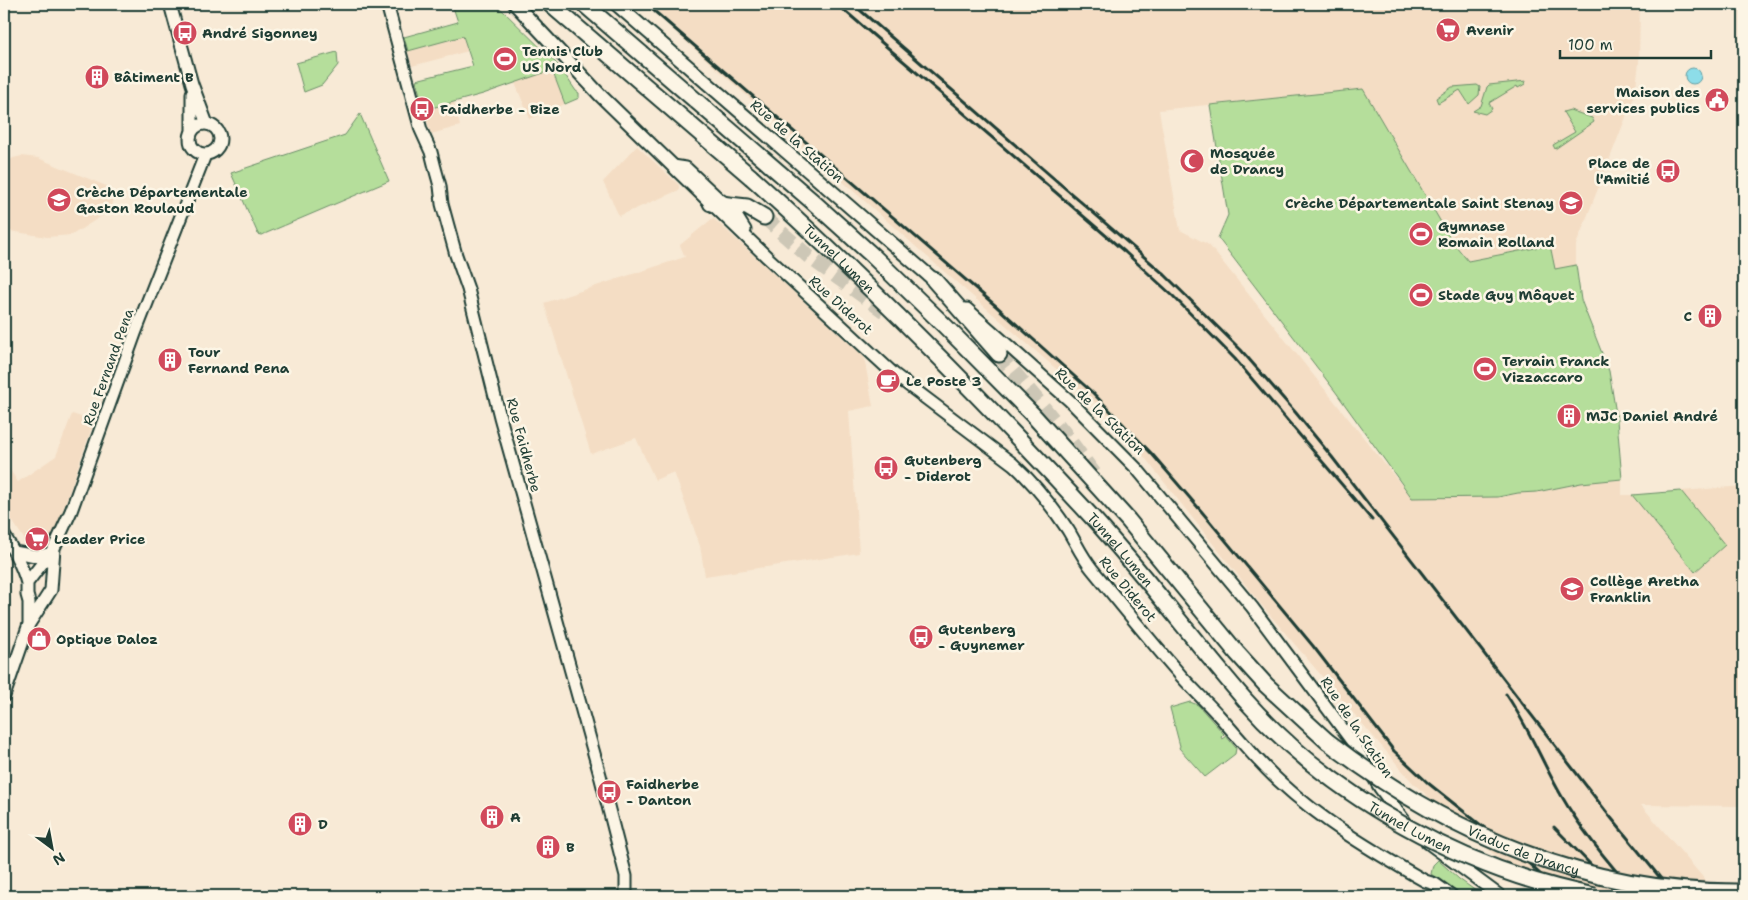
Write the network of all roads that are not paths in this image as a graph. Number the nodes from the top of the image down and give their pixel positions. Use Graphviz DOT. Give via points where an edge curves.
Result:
graph roads {
  1 [pos="170,4"];
  2 [pos="387,4"];
  3 [pos="514,4"];
  4 [pos="550,4"];
  5 [pos="584,4"];
  6 [pos="616,4"];
  7 [pos="192,84"];
  8 [pos="207,124"];
  9 [pos="192,131"];
  10 [pos="193,148"];
  11 [pos="205,155"];
  12 [pos="673,166"];
  13 [pos="188,196"];
  14 [pos="711,203"];
  15 [pos="730,206"];
  16 [pos="764,217"];
  17 [pos="752,243"];
  18 [pos="934,280"];
  19 [pos="999,354"];
  20 [pos="4,535"];
  21 [pos="52,551"];
  22 [pos="14,552"];
  23 [pos="36,572"];
  24 [pos="27,583"];
  25 [pos="51,584"];
  26 [pos="35,603"];
  27 [pos="4,696"];
  28 [pos="1326,741"];
  29 [pos="1518,876"];
  30 [pos="1744,892"];
  31 [pos="626,896"];
  32 [pos="1452,896"];
  33 [pos="1500,896"];
  34 [pos="1596,896"];
  1 -- 7 [label="street"];
  2 -- 31 [label="street, Rue Faidherbe" via="421,130 440,186 462,292 476,324 600,775 626,876"];
  3 -- 12 [label="main road, Rue Diderot"];
  4 -- 29 [label="highway, Tunnel Lumen, bridge" via="823,242 1014,433 1109,536 1247,702 1285,739 1330,777 1403,825 1459,854"];
  5 -- 28 [label="highway, Tunnel Lumen" via="812,201 946,327 1032,414 1122,513 1254,672"];
  6 -- 18 [label="main road, Rue de la Station"];
  7 -- 8 [label="street"];
  7 -- 9 [label="street"];
  8 -- 9 [label="street"];
  8 -- 11 [label="street" via="218,130 221,138 216,151"];
  9 -- 10 [label="street"];
  10 -- 11 [label="street"];
  10 -- 13 [label="street, Rue Fernand Pena"];
  11 -- 13 [label="street, Rue Fernand Pena"];
  12 -- 14 [label="main road, Rue Diderot"];
  12 -- 15 [label="street, Rue Diderot" via="686,168"];
  13 -- 21 [label="street, Rue Fernand Pena" via="71,511"];
  14 -- 15 [label="highway"];
  14 -- 17 [label="street, Rue Diderot"];
  15 -- 16 [label="highway" via="747,207"];
  15 -- 17 [label="street, Rue Diderot"];
  17 -- 32 [label="street, Rue Diderot" via="894,375 1027,477 1113,595 1177,672 1279,782 1359,841"];
  18 -- 19 [label="highway"];
  18 -- 33 [label="street, Rue de la Station" via="1070,401 1137,469 1252,607 1351,740 1380,788 1411,829"];
  20 -- 22 [label="street"];
  21 -- 22 [label="street" via="36,556"];
  21 -- 23 [label="street, Rue Fernand Pena"];
  21 -- 25 [label="street, Rue Fernand Pena"];
  22 -- 23 [label="street"];
  22 -- 24 [label="street"];
  23 -- 24 [label="street"];
  23 -- 25 [label="street"];
  24 -- 26 [label="street" via="27,595"];
  25 -- 26 [label="street" via="49,595"];
  26 -- 27 [label="street"];
  28 -- 30 [label="highway, Viaduc de Drancy, bridge" via="1408,798 1505,847 1562,866 1657,887"];
  29 -- 34 [label="highway, Viaduc de Drancy, bridge"];
}
